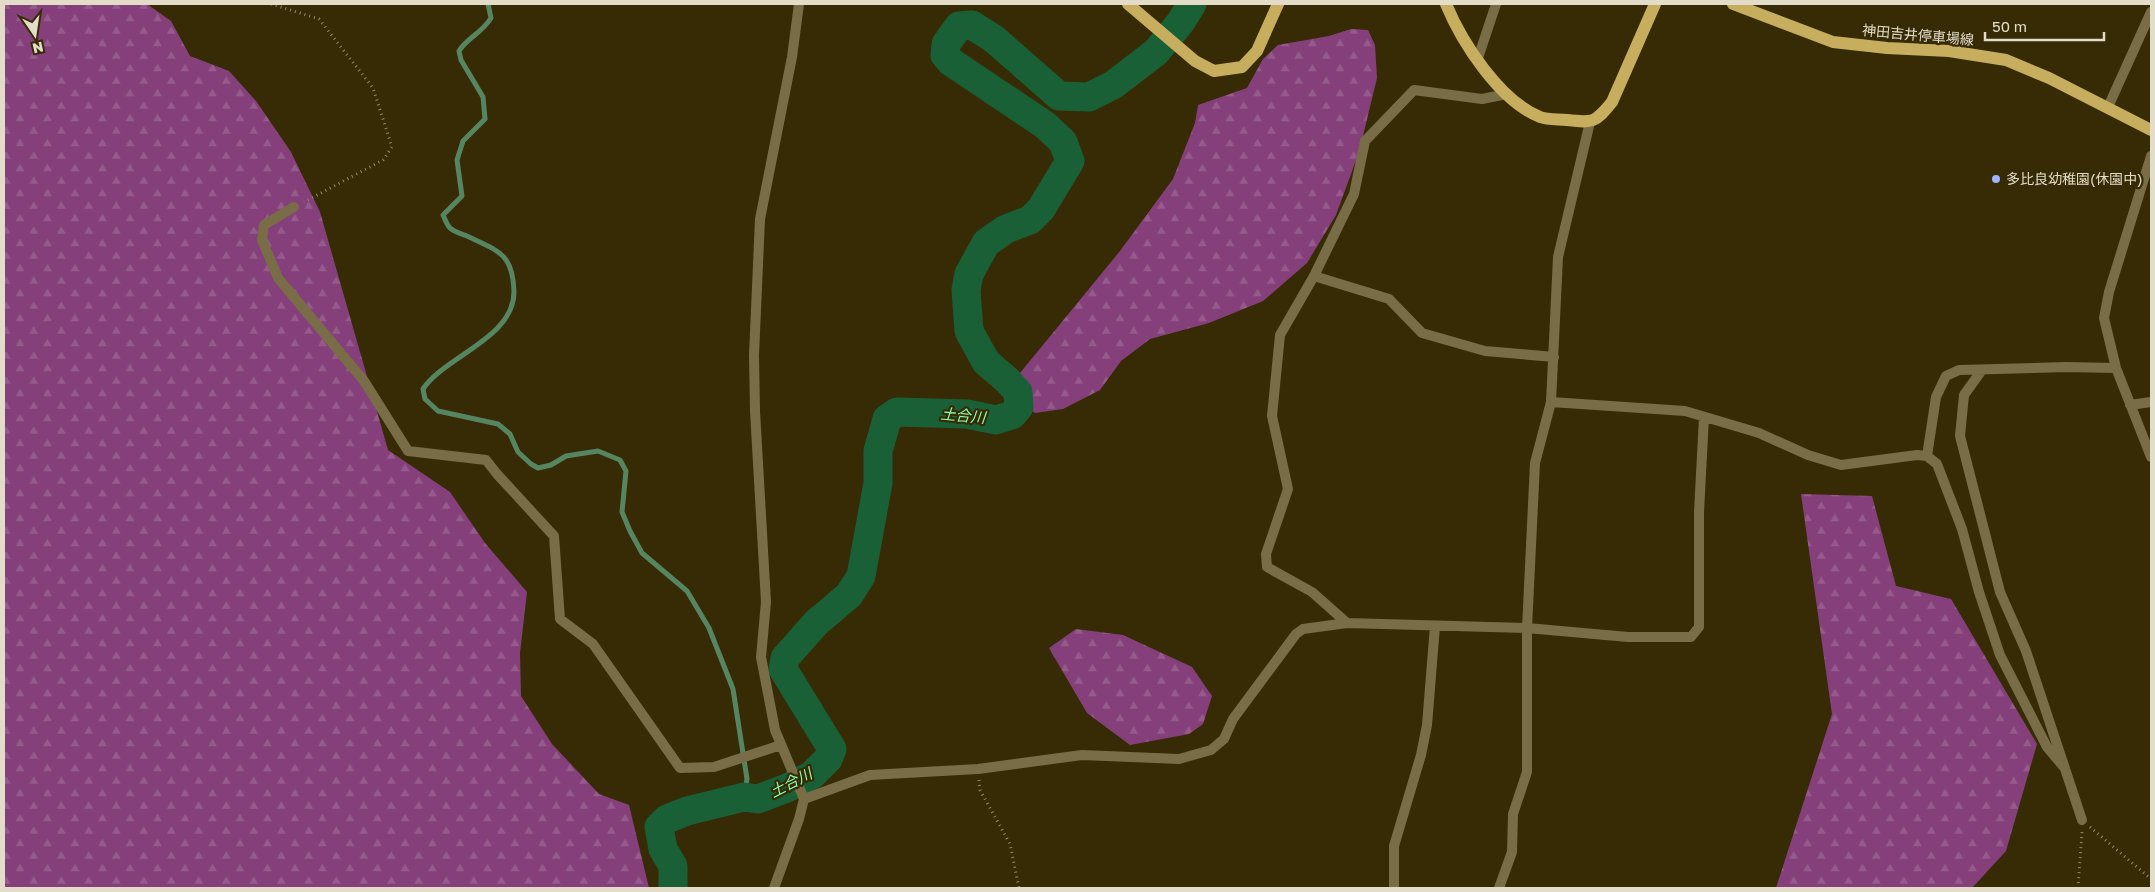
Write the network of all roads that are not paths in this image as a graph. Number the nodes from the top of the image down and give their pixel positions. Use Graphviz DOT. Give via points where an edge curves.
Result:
graph roads {
  1 [pos="799,4"];
  2 [pos="1128,4"];
  3 [pos="1278,4"];
  4 [pos="1446,4"];
  5 [pos="1496,4"];
  6 [pos="1656,4"];
  7 [pos="1733,4"];
  8 [pos="2151,12"];
  9 [pos="1478,58"];
  10 [pos="1507,94"];
  11 [pos="2108,107"];
  12 [pos="1590,122"];
  13 [pos="2151,130"];
  14 [pos="2151,156"];
  15 [pos="294,208"];
  16 [pos="1314,276"];
  17 [pos="1554,357"];
  18 [pos="2116,368"];
  19 [pos="1982,370"];
  20 [pos="1551,402"];
  21 [pos="2151,402"];
  22 [pos="2130,405"];
  23 [pos="1704,417"];
  24 [pos="1927,456"];
  25 [pos="2151,457"];
  26 [pos="1347,623"];
  27 [pos="1435,626"];
  28 [pos="1526,628"];
  29 [pos="782,745"];
  30 [pos="2063,766"];
  31 [pos="804,799"];
  32 [pos="2082,820"];
  33 [pos="774,888"];
  34 [pos="1394,888"];
  35 [pos="1499,888"];
  1 -- 29 [label="street" via="792,57 760,220 754,355 766,602 761,657 775,730"];
  2 -- 3 [label="main road" via="1195,61 1214,71 1242,67 1257,51"];
  4 -- 9 [label="main road"];
  5 -- 9 [label="street"];
  6 -- 12 [label="main road" via="1612,102 1602,115"];
  7 -- 11 [label="main road, 神田吉井停車場線" via="1833,42 1949,51 2006,60"];
  8 -- 11 [label="street"];
  9 -- 10 [label="main road"];
  10 -- 12 [label="main road" via="1542,117"];
  10 -- 16 [label="street" via="1482,99 1414,90 1366,141 1354,194"];
  11 -- 13 [label="main road, 神田吉井停車場線"];
  12 -- 17 [label="street" via="1558,257"];
  14 -- 18 [label="street" via="2104,318"];
  15 -- 29 [label="street" via="264,225 262,240 278,278 364,380 408,450 486,460 554,536 560,619 593,644 680,768 714,767"];
  16 -- 17 [label="street" via="1389,299 1422,333 1485,351"];
  16 -- 26 [label="street" via="1280,335 1272,416 1288,489 1266,554 1267,566 1312,592"];
  17 -- 20 [label="street"];
  18 -- 19 [label="street"];
  18 -- 22 [label="street"];
  19 -- 24 [label="street" via="1959,370 1946,376 1936,397"];
  19 -- 30 [label="street" via="1964,395 1960,436 2000,592 2026,651"];
  20 -- 23 [label="street" via="1685,411"];
  20 -- 28 [label="street" via="1535,463"];
  21 -- 22 [label="street"];
  22 -- 25 [label="street"];
  23 -- 24 [label="street" via="1759,432 1808,455 1841,465"];
  23 -- 28 [label="street" via="1699,512 1699,627 1691,637 1628,637"];
  24 -- 30 [label="street" via="1937,464 1962,529 2000,655 2047,747"];
  26 -- 27 [label="street"];
  26 -- 31 [label="street" via="1303,629 1296,634 1233,719 1224,739 1211,750 1179,759 1082,755 978,769 870,775"];
  27 -- 28 [label="street"];
  27 -- 34 [label="street" via="1427,725 1422,755 1394,846"];
  28 -- 35 [label="street" via="1527,772 1513,814 1512,852"];
  29 -- 31 [label="street"];
  30 -- 32 [label="street"];
  31 -- 33 [label="street"];
}
